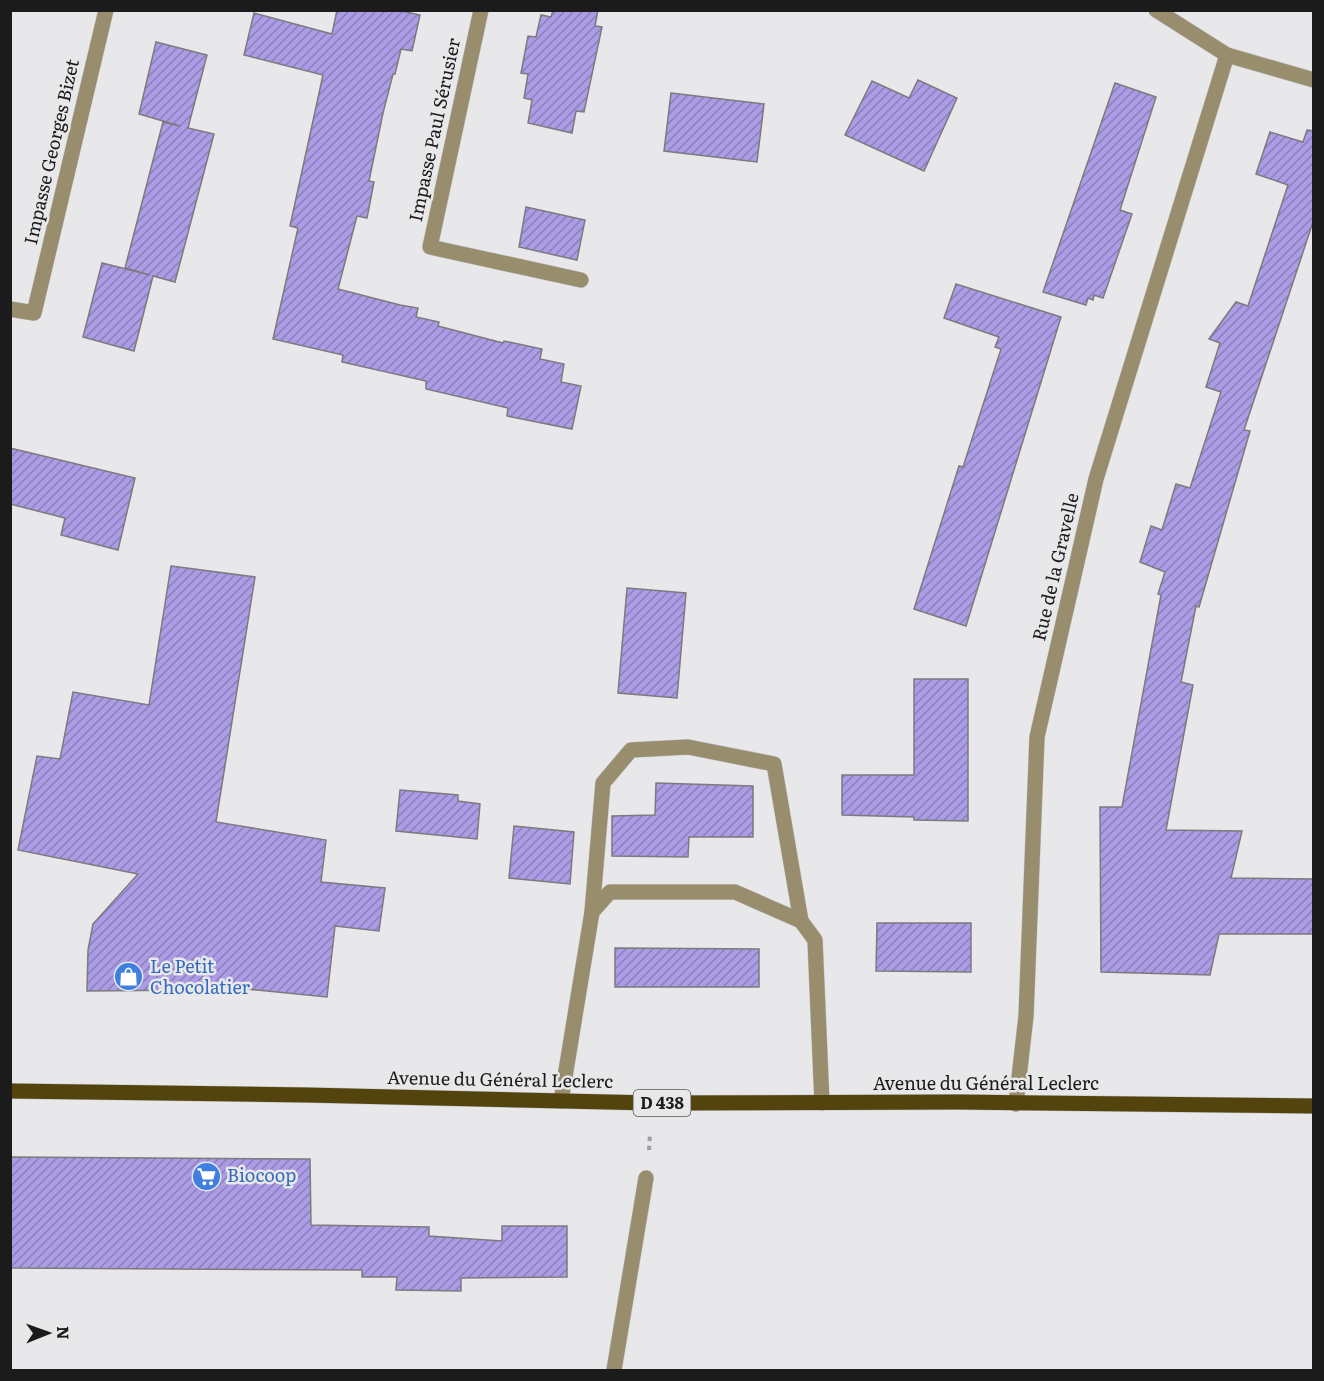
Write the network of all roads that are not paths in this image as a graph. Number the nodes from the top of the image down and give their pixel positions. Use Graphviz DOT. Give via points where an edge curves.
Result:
graph roads {
  1 [pos="106,10"];
  2 [pos="481,10"];
  3 [pos="1156,10"];
  4 [pos="1227,56"];
  5 [pos="1314,80"];
  6 [pos="581,280"];
  7 [pos="10,309"];
  8 [pos="592,912"];
  9 [pos="801,921"];
  10 [pos="10,1091"];
  11 [pos="561,1101"];
  12 [pos="822,1102"];
  13 [pos="1016,1104"];
  14 [pos="1314,1106"];
  15 [pos="646,1178"];
  16 [pos="614,1371"];
  1 -- 7 [label="street, Impasse Georges Bizet" via="34,313"];
  2 -- 6 [label="street, Impasse Paul Sérusier" via="430,247"];
  3 -- 4 [label="street"];
  4 -- 5 [label="street"];
  4 -- 13 [label="street, Rue de la Gravelle" via="1096,479 1037,738 1026,1016"];
  8 -- 9 [label="street" via="610,892 735,892"];
  8 -- 9 [label="street" via="603,783 631,750 688,747 774,765"];
  8 -- 11 [label="street"];
  9 -- 12 [label="street" via="815,940"];
  10 -- 11 [label="main road, Avenue du Général Leclerc / D 438"];
  11 -- 12 [label="main road, Avenue du Général Leclerc / D 438"];
  12 -- 13 [label="main road, Avenue du Général Leclerc / D 438"];
  13 -- 14 [label="main road, Avenue du Général Leclerc / D 438"];
  15 -- 16 [label="street"];
}
